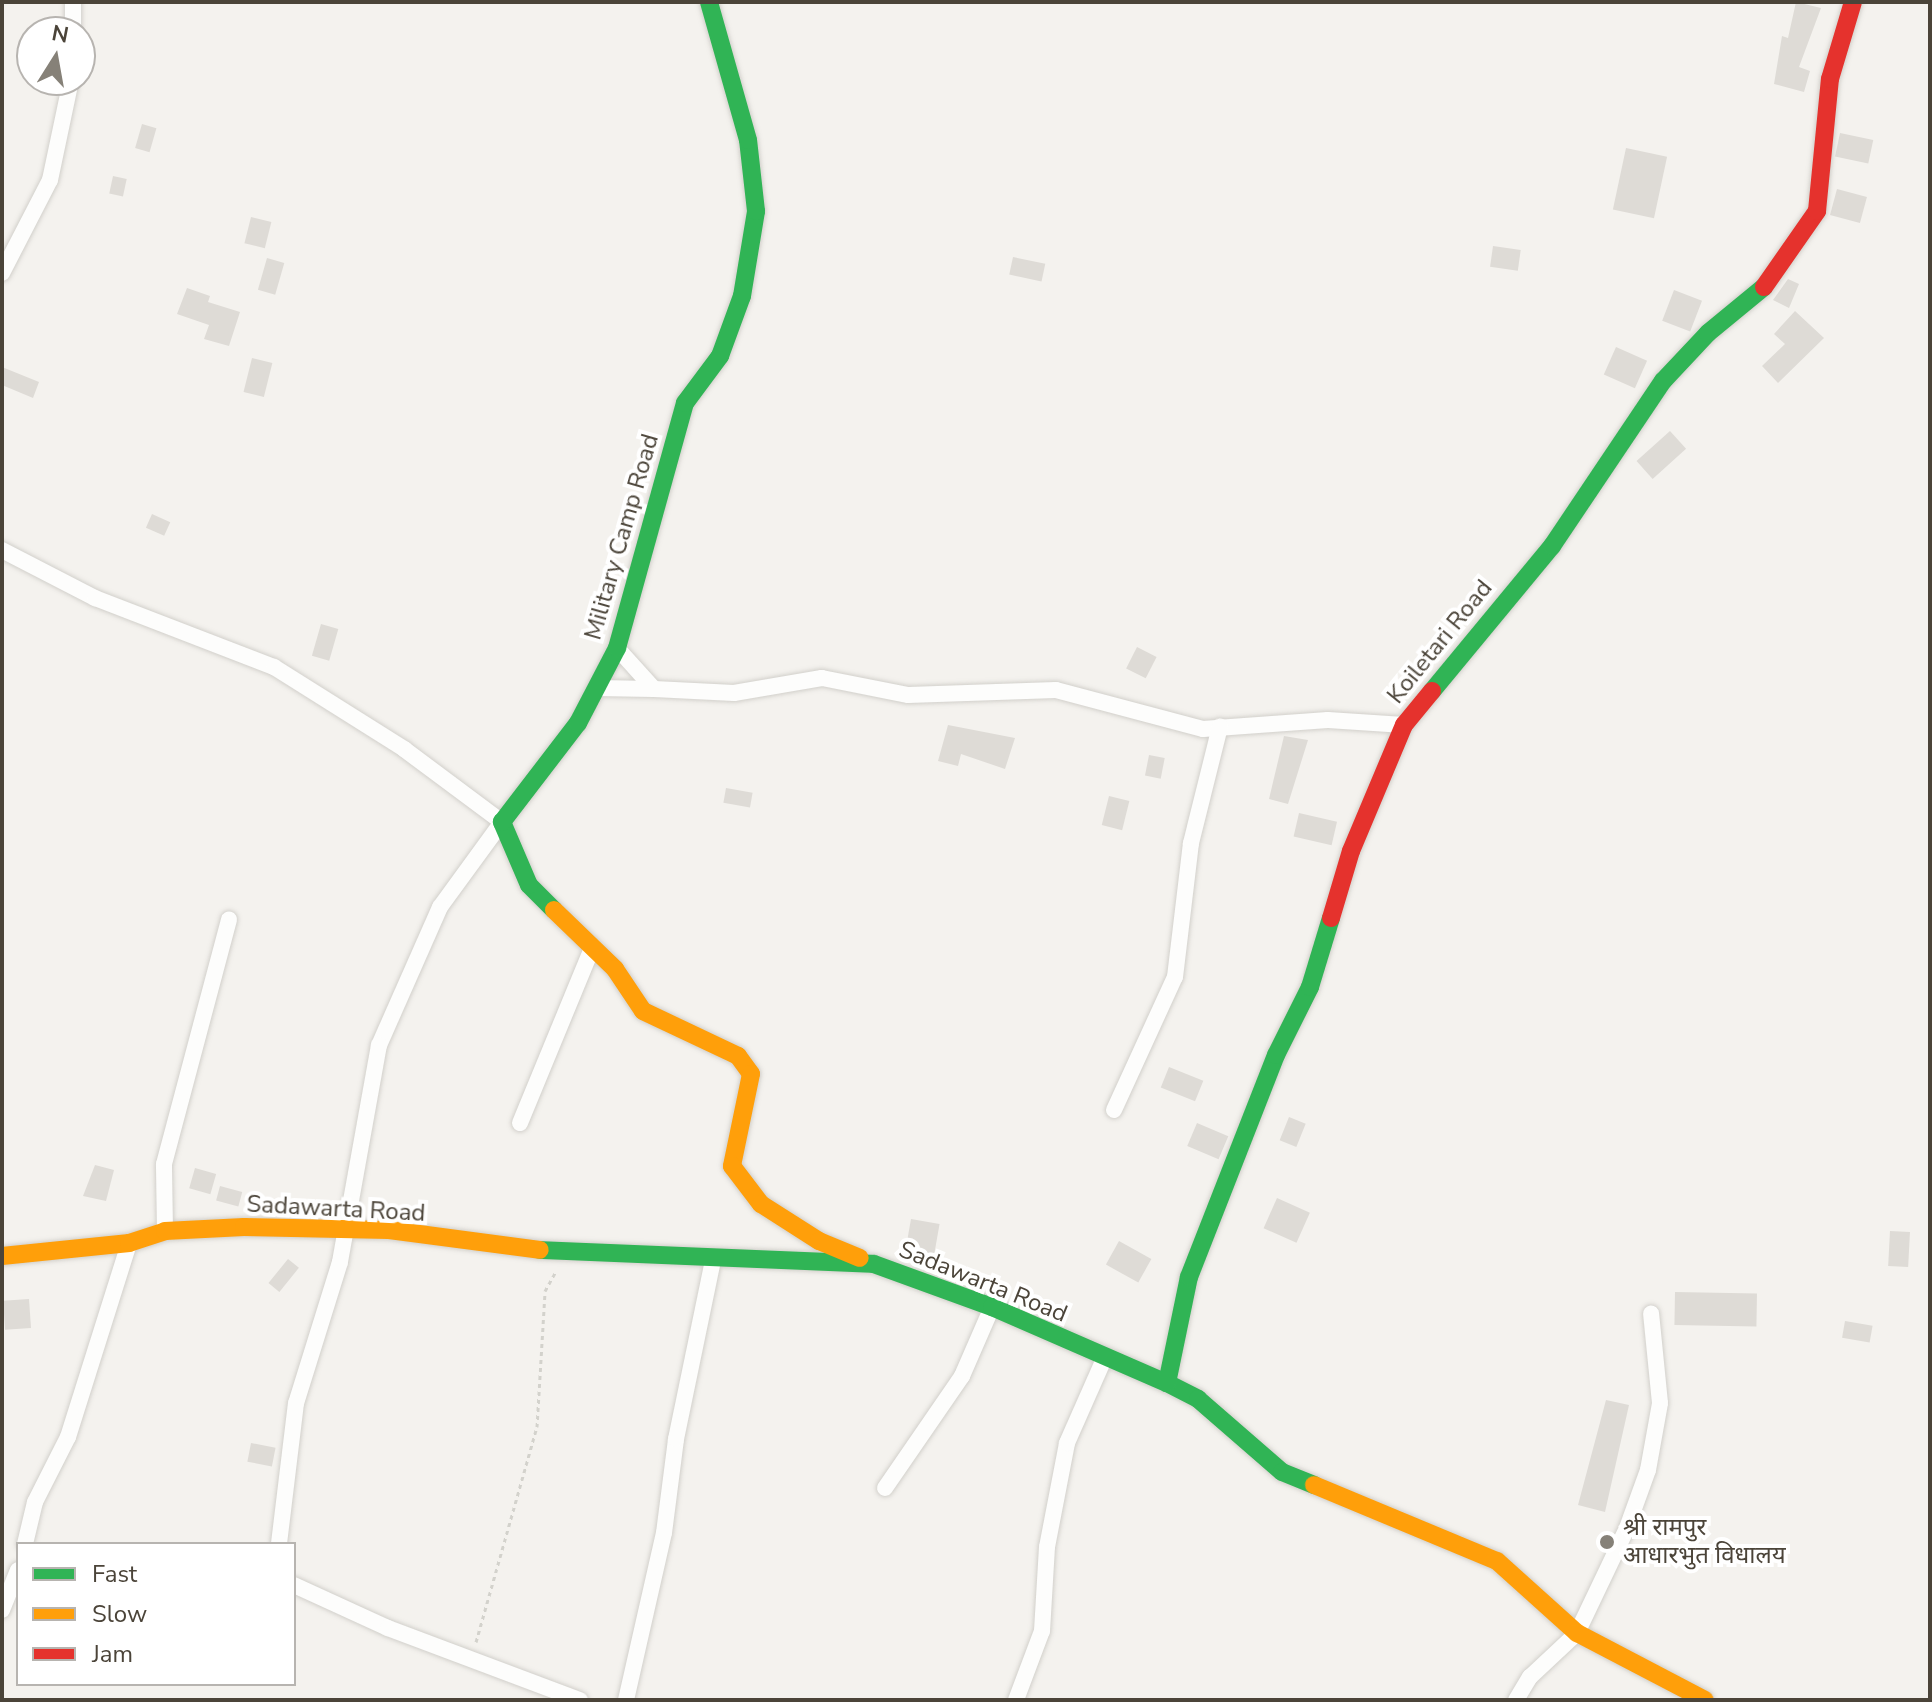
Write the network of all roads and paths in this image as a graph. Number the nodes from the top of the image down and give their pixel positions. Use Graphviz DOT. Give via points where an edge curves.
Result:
graph roads {
  1 [pos="709,2"];
  2 [pos="1853,2"];
  3 [pos="68,96"];
  4 [pos="2,273"];
  5 [pos="2,550"];
  6 [pos="617,648"];
  7 [pos="596,688"];
  8 [pos="654,689"];
  9 [pos="1404,725"];
  10 [pos="1220,727"];
  11 [pos="502,822"];
  12 [pos="229,920"];
  13 [pos="593,946"];
  14 [pos="1114,1110"];
  15 [pos="520,1123"];
  16 [pos="346,1229"];
  17 [pos="165,1231"];
  18 [pos="129,1243"];
  19 [pos="571,1254"];
  20 [pos="2,1256"];
  21 [pos="713,1260"];
  22 [pos="874,1264"];
  23 [pos="992,1307"];
  24 [pos="1651,1313"];
  25 [pos="1104,1359"];
  26 [pos="1167,1383"];
  27 [pos="885,1488"];
  28 [pos="25,1542"];
  29 [pos="279,1542"];
  30 [pos="16,1575"];
  31 [pos="296,1586"];
  32 [pos="2,1610"];
  33 [pos="1577,1633"];
  34 [pos="472,1657"];
  35 [pos="580,1700"];
  36 [pos="626,1700"];
  37 [pos="1016,1700"];
  38 [pos="1516,1700"];
  39 [pos="1705,1700"];
  1 -- 6 [label="street, Military Camp Road" via="748,140 756,211 742,296 720,356 685,403"];
  2 -- 9 [label="street, Koiletari Road" via="1830,79 1817,211 1762,290 1708,333 1663,381 1552,546"];
  3 -- 4 [label="street" via="50,180"];
  5 -- 11 [label="street" via="95,598 274,667 404,749"];
  6 -- 7 [label="street, Military Camp Road"];
  6 -- 8 [label="street"];
  7 -- 8 [label="street"];
  7 -- 11 [label="street, Military Camp Road" via="578,723"];
  8 -- 10 [label="street" via="734,693 822,678 908,695 1056,690 1203,729"];
  9 -- 10 [label="street" via="1328,720"];
  9 -- 26 [label="street, Koiletari Road" via="1351,851 1310,987 1276,1055 1189,1277"];
  10 -- 14 [label="street" via="1191,843 1175,977"];
  11 -- 13 [label="street" via="529,885"];
  11 -- 16 [label="street" via="440,907 379,1045"];
  12 -- 17 [label="street" via="164,1164"];
  13 -- 15 [label="street"];
  13 -- 22 [label="street" via="643,1011 738,1056 751,1074 732,1166 761,1204 819,1241"];
  16 -- 17 [label="street, Sadawarta Road"];
  16 -- 19 [label="street, Sadawarta Road"];
  16 -- 29 [label="street" via="296,1403"];
  17 -- 18 [label="street, Sadawarta Road"];
  18 -- 20 [label="street, Sadawarta Road"];
  18 -- 28 [label="street" via="68,1437 35,1502"];
  19 -- 21 [label="street, Sadawarta Road"];
  19 -- 34 [label="path" via="545,1291 537,1427"];
  21 -- 22 [label="street, Sadawarta Road"];
  21 -- 36 [label="street" via="676,1439 664,1533"];
  22 -- 23 [label="street, Sadawarta Road"];
  23 -- 25 [label="street, Sadawarta Road"];
  23 -- 27 [label="street" via="962,1376"];
  24 -- 33 [label="street" via="1660,1403 1648,1470"];
  25 -- 26 [label="street, Sadawarta Road"];
  25 -- 37 [label="street" via="1067,1443 1047,1547 1042,1631"];
  26 -- 33 [label="street, Sadawarta Road" via="1198,1399 1282,1472 1497,1561"];
  30 -- 32 [label="street"];
  31 -- 34 [label="street" via="388,1628"];
  33 -- 38 [label="street" via="1530,1677"];
  33 -- 39 [label="street, Sadawarta Road"];
  34 -- 35 [label="street"];
}
